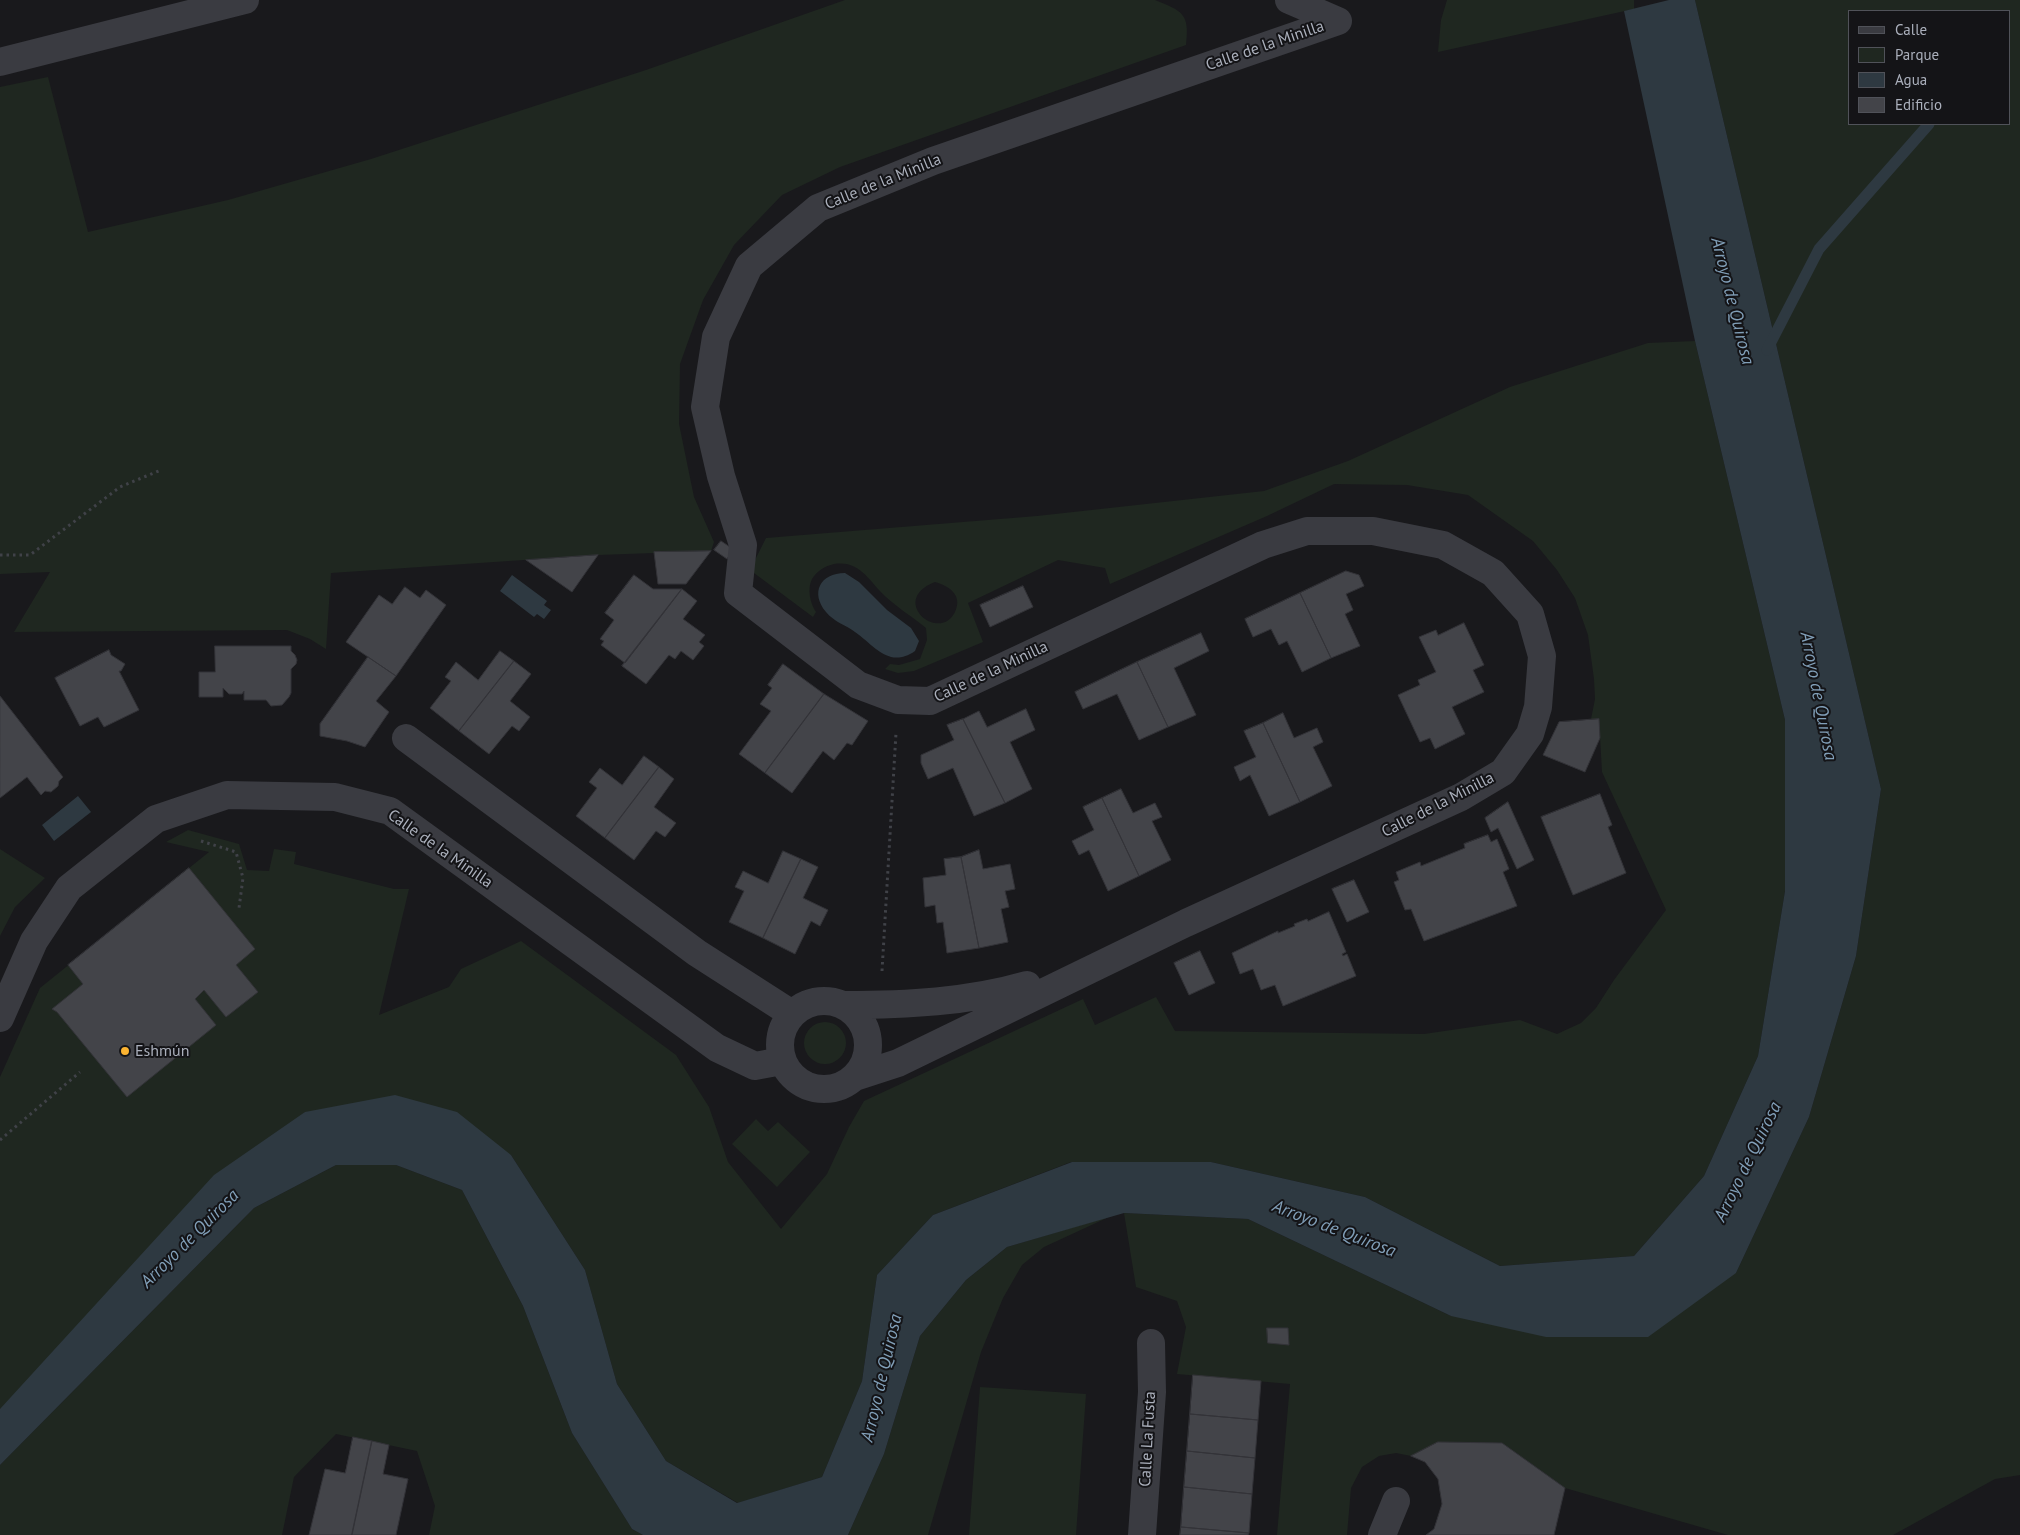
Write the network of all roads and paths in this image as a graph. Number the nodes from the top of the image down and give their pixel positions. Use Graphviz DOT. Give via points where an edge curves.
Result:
graph roads {
  1 [pos="245,0"];
  2 [pos="1289,0"];
  3 [pos="0,62"];
  4 [pos="161,470"];
  5 [pos="0,555"];
  6 [pos="896,727"];
  7 [pos="406,738"];
  8 [pos="156,819"];
  9 [pos="239,908"];
  10 [pos="1096,966"];
  11 [pos="882,975"];
  12 [pos="844,1005"];
  13 [pos="792,1014"];
  14 [pos="0,1018"];
  15 [pos="782,1061"];
  16 [pos="80,1072"];
  17 [pos="855,1077"];
  18 [pos="0,1140"];
  19 [pos="1151,1343"];
  20 [pos="1396,1501"];
  21 [pos="1142,1535"];
  22 [pos="1382,1535"];
  1 -- 3 [label="street"];
  2 -- 10 [label="street, Calle de la Minilla" via="1338,21 932,161 818,208 749,266 716,337 705,407 720,476 743,545 738,593 858,685 898,700 930,701 1263,545 1307,531 1373,530 1443,545 1493,573 1530,614 1542,656 1538,707 1530,734 1503,772 1461,797"];
  4 -- 5 [label="path" via="120,487 30,555"];
  6 -- 11 [label="path"];
  7 -- 13 [label="street" via="697,952"];
  8 -- 9 [label="path" via="180,835 236,852 243,878"];
  8 -- 14 [label="street, Calle de la Minilla" via="70,888 34,941"];
  8 -- 15 [label="street, Calle de la Minilla" via="227,795 335,796 390,811 717,1048 755,1066"];
  10 -- 12 [label="street, Calle de la Minilla" via="995,995 938,1002"];
  10 -- 17 [label="street, Calle de la Minilla" via="898,1062"];
  12 -- 13 [label="street" via="830,1000 816,1001"];
  12 -- 17 [label="street" via="864,1024 868,1038 864,1065"];
  13 -- 15 [label="street" via="780,1036"];
  15 -- 17 [label="street" via="790,1074 815,1089 843,1085"];
  16 -- 18 [label="path"];
  19 -- 21 [label="street, Calle La Fusta" via="1152,1392"];
  20 -- 22 [label="street"];
}
